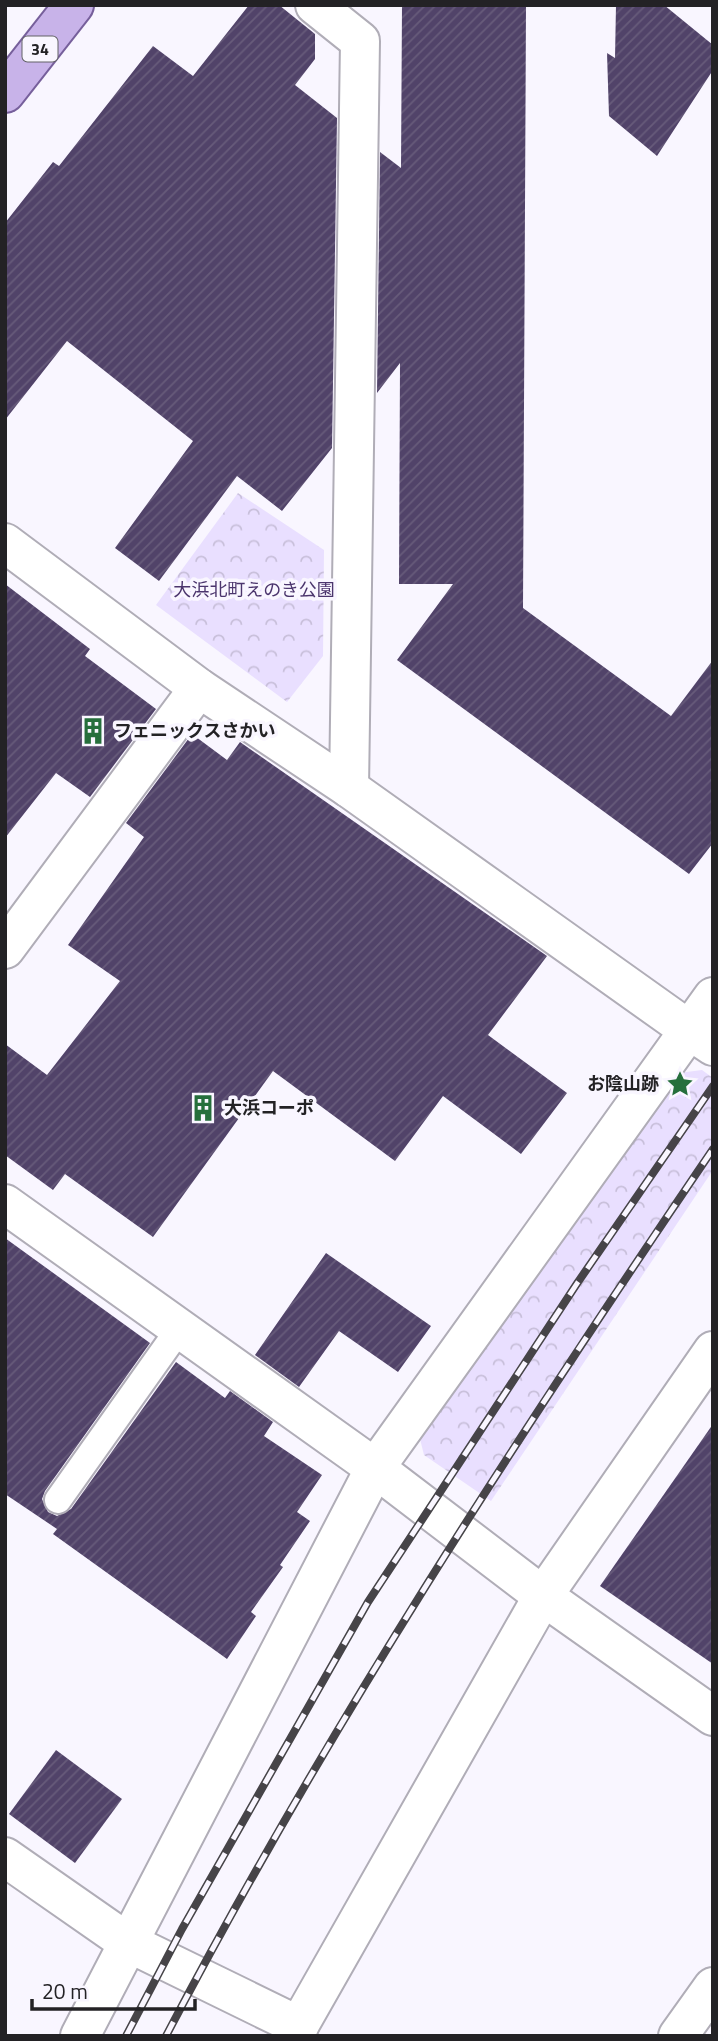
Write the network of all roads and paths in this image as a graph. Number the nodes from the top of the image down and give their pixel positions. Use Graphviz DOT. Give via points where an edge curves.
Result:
graph roads {
  1 [pos="74,5"];
  2 [pos="315,5"];
  3 [pos="5,93"];
  4 [pos="5,543"];
  5 [pos="199,688"];
  6 [pos="349,788"];
  7 [pos="5,949"];
  8 [pos="713,997"];
  9 [pos="701,1038"];
  10 [pos="5,1204"];
  11 [pos="180,1328"];
  12 [pos="713,1351"];
  13 [pos="375,1468"];
  14 [pos="58,1500"];
  15 [pos="543,1596"];
  16 [pos="713,1716"];
  17 [pos="5,1857"];
  18 [pos="127,1942"];
  19 [pos="713,1987"];
  20 [pos="296,2031"];
  21 [pos="80,2036"];
  22 [pos="678,2036"];
  1 -- 3 [label="main road, 34"];
  2 -- 6 [label="street" via="360,41"];
  4 -- 5 [label="street"];
  5 -- 6 [label="street"];
  5 -- 7 [label="street"];
  6 -- 9 [label="street"];
  8 -- 9 [label="street"];
  9 -- 13 [label="street"];
  10 -- 11 [label="street"];
  11 -- 13 [label="street"];
  11 -- 14 [label="lane"];
  12 -- 15 [label="street"];
  13 -- 15 [label="street"];
  13 -- 18 [label="street"];
  15 -- 16 [label="street"];
  15 -- 20 [label="street"];
  17 -- 18 [label="street"];
  18 -- 20 [label="street"];
  18 -- 21 [label="street"];
  19 -- 22 [label="street"];
}
